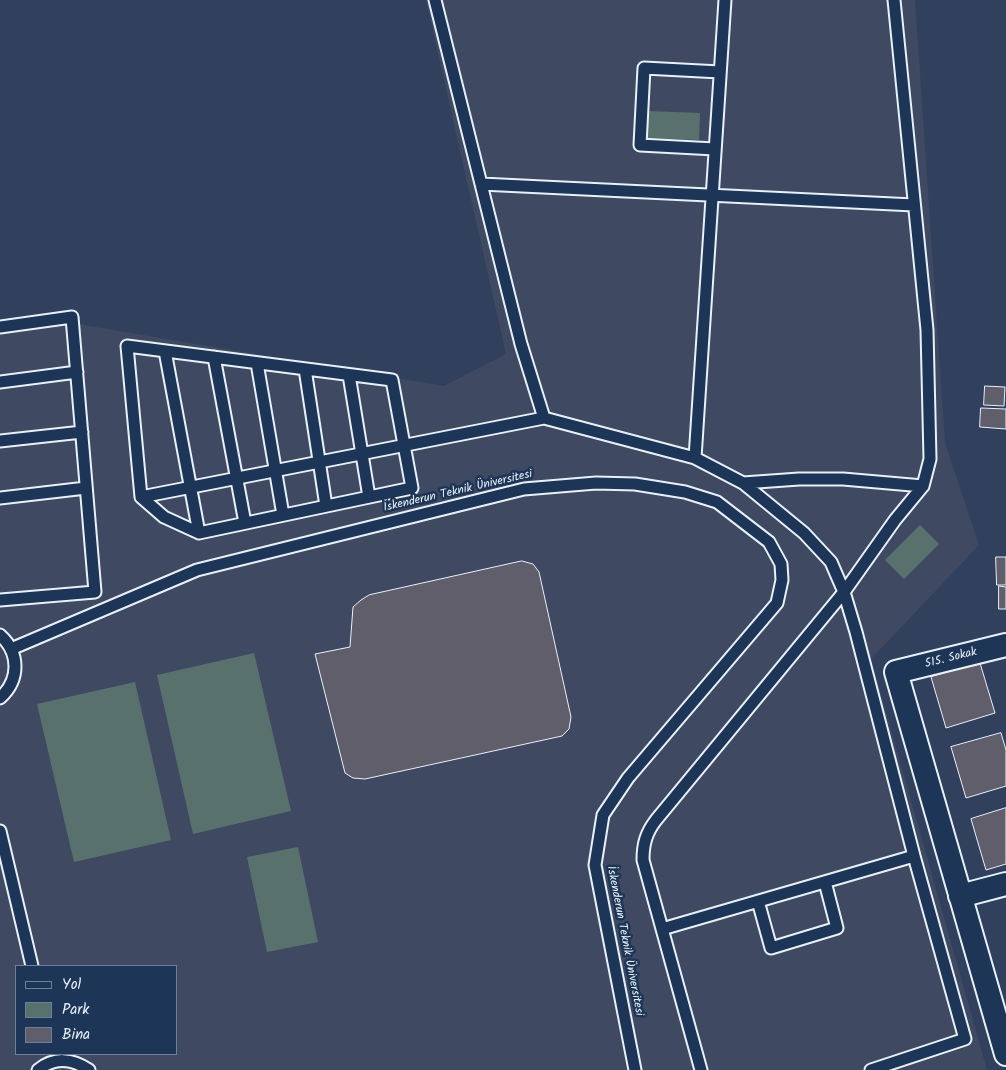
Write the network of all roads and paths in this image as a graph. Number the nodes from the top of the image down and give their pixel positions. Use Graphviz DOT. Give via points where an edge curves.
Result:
graph roads {
  1 [pos="435,0"];
  2 [pos="725,0"];
  3 [pos="894,0"];
  4 [pos="720,72"];
  5 [pos="715,148"];
  6 [pos="481,184"];
  7 [pos="712,196"];
  8 [pos="914,205"];
  9 [pos="0,327"];
  10 [pos="165,351"];
  11 [pos="214,357"];
  12 [pos="257,363"];
  13 [pos="305,369"];
  14 [pos="77,372"];
  15 [pos="348,375"];
  16 [pos="0,382"];
  17 [pos="544,418"];
  18 [pos="82,432"];
  19 [pos="0,440"];
  20 [pos="404,445"];
  21 [pos="362,454"];
  22 [pos="695,458"];
  23 [pos="319,462"];
  24 [pos="276,470"];
  25 [pos="237,478"];
  26 [pos="743,483"];
  27 [pos="923,486"];
  28 [pos="191,487"];
  29 [pos="86,488"];
  30 [pos="141,497"];
  31 [pos="369,497"];
  32 [pos="0,498"];
  33 [pos="326,506"];
  34 [pos="283,515"];
  35 [pos="245,523"];
  36 [pos="199,533"];
  37 [pos="844,592"];
  38 [pos="0,600"];
  39 [pos="0,635"];
  40 [pos="1006,645"];
  41 [pos="11,649"];
  42 [pos="0,698"];
  43 [pos="0,831"];
  44 [pos="914,856"];
  45 [pos="825,882"];
  46 [pos="1006,884"];
  47 [pos="960,896"];
  48 [pos="758,901"];
  49 [pos="662,929"];
  50 [pos="32,965"];
  51 [pos="1006,1054"];
  52 [pos="54,1057"];
  53 [pos="38,1070"];
  54 [pos="89,1070"];
  55 [pos="635,1070"];
  56 [pos="701,1070"];
  57 [pos="871,1070"];
  1 -- 6 [label="lane"];
  2 -- 4 [label="lane"];
  3 -- 8 [label="lane"];
  4 -- 5 [label="lane"];
  4 -- 5 [label="lane" via="644,68 640,145"];
  5 -- 7 [label="lane"];
  6 -- 7 [label="lane"];
  6 -- 17 [label="lane" via="521,344"];
  7 -- 8 [label="lane"];
  7 -- 22 [label="lane"];
  8 -- 27 [label="lane" via="928,350 930,459"];
  9 -- 14 [label="lane" via="72,317"];
  10 -- 11 [label="lane"];
  10 -- 28 [label="lane"];
  10 -- 30 [label="lane" via="126,346"];
  11 -- 12 [label="lane"];
  11 -- 25 [label="lane"];
  12 -- 13 [label="lane"];
  12 -- 24 [label="lane"];
  13 -- 15 [label="lane"];
  13 -- 23 [label="lane"];
  14 -- 16 [label="lane"];
  14 -- 18 [label="lane"];
  15 -- 20 [label="lane" via="392,380"];
  15 -- 21 [label="lane"];
  17 -- 20 [label="lane"];
  17 -- 22 [label="lane"];
  18 -- 19 [label="lane"];
  18 -- 29 [label="lane"];
  20 -- 21 [label="lane"];
  20 -- 31 [label="lane" via="412,488"];
  21 -- 23 [label="lane"];
  21 -- 31 [label="lane"];
  22 -- 26 [label="lane"];
  23 -- 24 [label="lane"];
  23 -- 33 [label="lane"];
  24 -- 25 [label="lane"];
  24 -- 34 [label="lane"];
  25 -- 28 [label="lane"];
  25 -- 35 [label="lane"];
  26 -- 27 [label="lane" via="843,479"];
  26 -- 37 [label="lane" via="804,533 830,562"];
  27 -- 37 [label="lane"];
  28 -- 30 [label="lane"];
  28 -- 36 [label="lane"];
  29 -- 32 [label="lane"];
  29 -- 38 [label="lane" via="95,592"];
  30 -- 36 [label="lane" via="164,517"];
  31 -- 33 [label="lane"];
  33 -- 34 [label="lane"];
  34 -- 35 [label="lane"];
  35 -- 36 [label="lane"];
  37 -- 44 [label="lane"];
  37 -- 49 [label="lane" via="650,828 643,848 643,860"];
  39 -- 41 [label="lane"];
  40 -- 47 [label="street, 515. Sokak" via="896,672"];
  41 -- 42 [label="lane" via="16,667 7,692"];
  41 -- 55 [label="lane, İskenderun Teknik Üniversitesi" via="196,570 524,489 596,483 635,484 685,492 717,502 769,542 780,564 782,580 777,603 628,778 603,815 594,865"];
  43 -- 50 [label="lane"];
  44 -- 45 [label="lane"];
  44 -- 57 [label="lane" via="965,1039"];
  45 -- 48 [label="lane"];
  45 -- 48 [label="lane" via="838,928 771,948"];
  46 -- 47 [label="street"];
  47 -- 51 [label="street"];
  48 -- 49 [label="lane"];
  49 -- 56 [label="lane"];
  52 -- 53 [label="lane"];
  52 -- 54 [label="lane" via="78,1063"];
}
